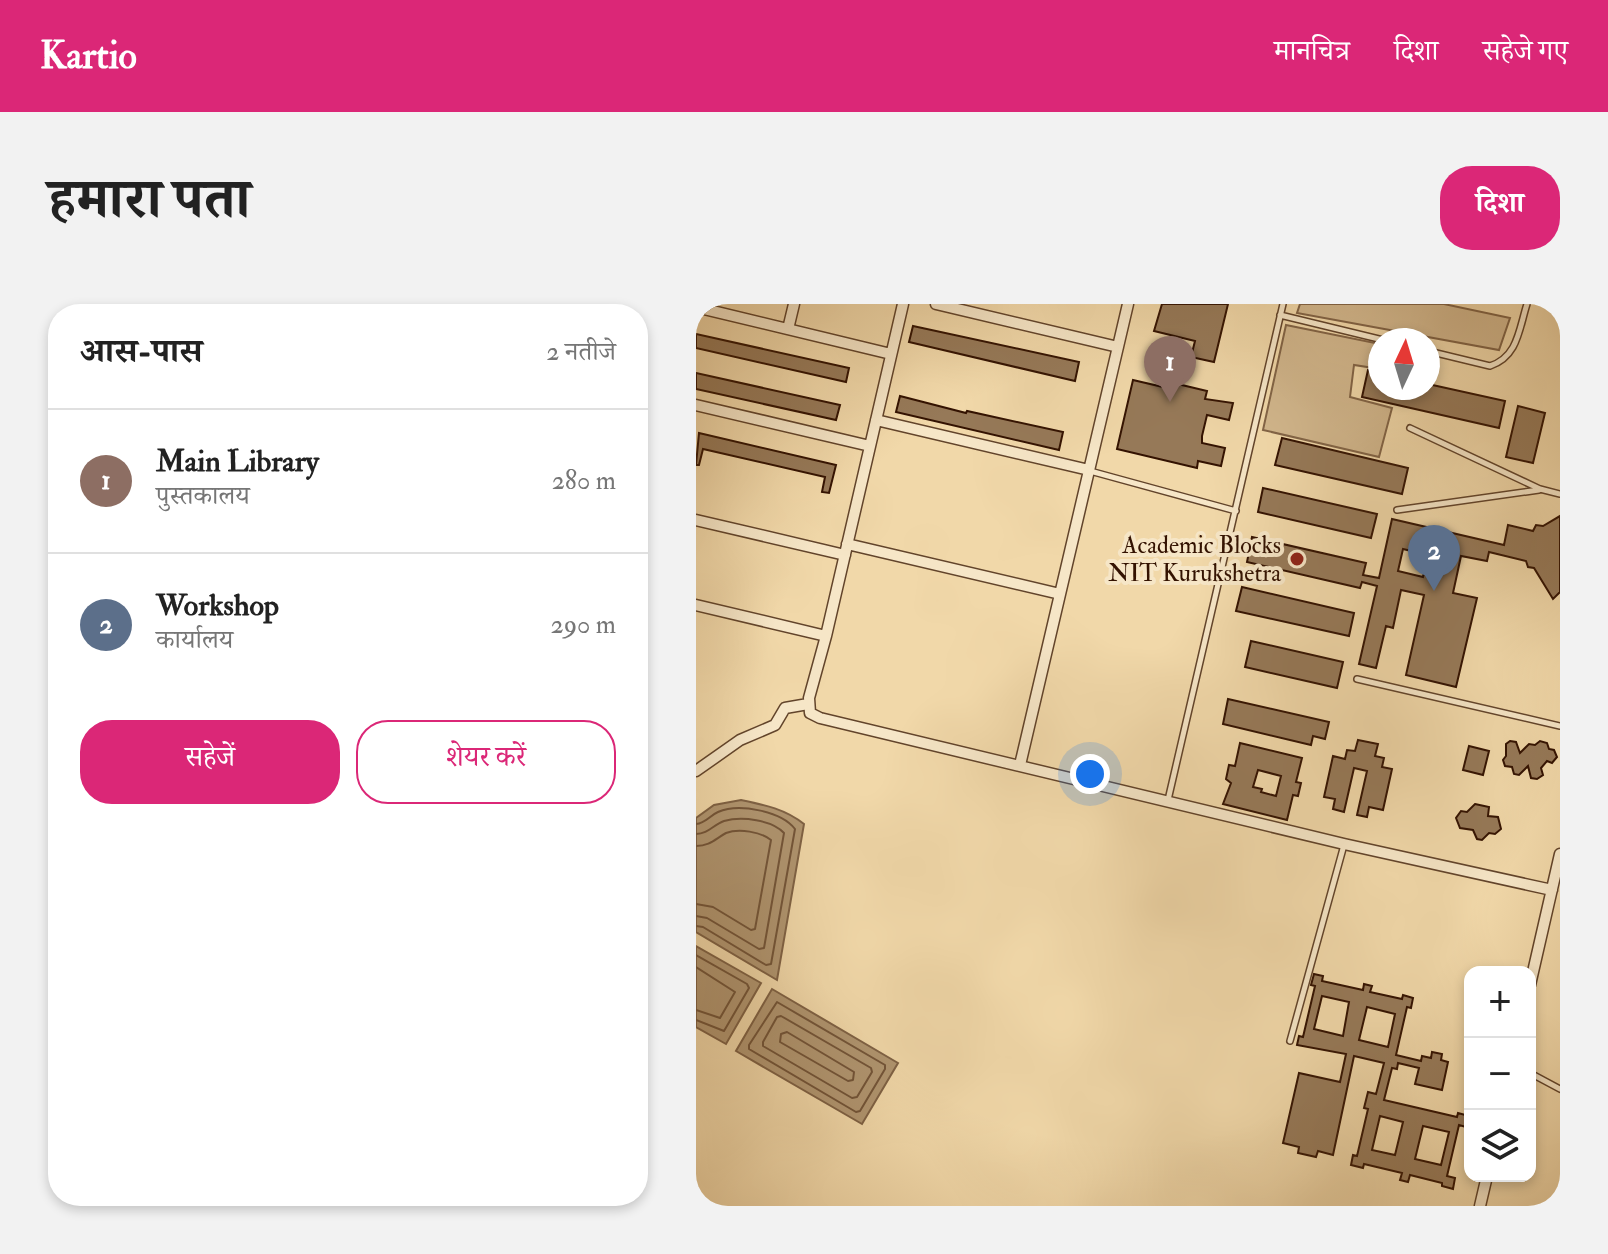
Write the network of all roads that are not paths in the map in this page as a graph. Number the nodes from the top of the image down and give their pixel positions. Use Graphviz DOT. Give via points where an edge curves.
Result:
graph roads {
  1 [pos="794,304"];
  2 [pos="903,304"];
  3 [pos="936,304"];
  4 [pos="1128,304"];
  5 [pos="1283,304"];
  6 [pos="1527,304"];
  7 [pos="696,307"];
  8 [pos="1280,315"];
  9 [pos="788,329"];
  10 [pos="1368,336"];
  11 [pos="1118,347"];
  12 [pos="891,354"];
  13 [pos="1440,354"];
  14 [pos="696,405"];
  15 [pos="876,420"];
  16 [pos="1410,428"];
  17 [pos="870,446"];
  18 [pos="1089,470"];
  19 [pos="1540,489"];
  20 [pos="1560,494"];
  21 [pos="1397,510"];
  22 [pos="1236,511"];
  23 [pos="696,520"];
  24 [pos="846,549"];
  25 [pos="1060,594"];
  26 [pos="696,605"];
  27 [pos="826,636"];
  28 [pos="1357,679"];
  29 [pos="808,704"];
  30 [pos="1560,726"];
  31 [pos="1020,765"];
  32 [pos="696,771"];
  33 [pos="1168,800"];
  34 [pos="1344,844"];
  35 [pos="1560,854"];
  36 [pos="1556,891"];
  37 [pos="1535,966"];
  38 [pos="1290,1041"];
  39 [pos="1536,1076"];
  40 [pos="1560,1089"];
  41 [pos="1486,1182"];
  42 [pos="1480,1206"];
  1 -- 9 [label="street"];
  2 -- 12 [label="street"];
  3 -- 11 [label="street"];
  4 -- 11 [label="street"];
  5 -- 8 [label="lane"];
  6 -- 13 [label="lane" via="1508,358 1490,366"];
  7 -- 9 [label="street"];
  8 -- 10 [label="lane"];
  8 -- 22 [label="lane"];
  9 -- 12 [label="street"];
  11 -- 18 [label="street"];
  12 -- 15 [label="street"];
  14 -- 17 [label="street"];
  15 -- 17 [label="street"];
  15 -- 18 [label="street"];
  16 -- 19 [label="lane"];
  17 -- 24 [label="street"];
  18 -- 22 [label="lane"];
  18 -- 25 [label="street"];
  19 -- 20 [label="lane"];
  19 -- 21 [label="lane"];
  22 -- 33 [label="lane"];
  23 -- 24 [label="street"];
  24 -- 25 [label="street"];
  24 -- 27 [label="street"];
  25 -- 31 [label="street"];
  26 -- 27 [label="street"];
  27 -- 29 [label="street"];
  28 -- 30 [label="lane"];
  29 -- 31 [label="street" via="810,713 820,718"];
  29 -- 32 [label="street" via="788,707 771,727 730,746"];
  31 -- 33 [label="street"];
  33 -- 34 [label="street"];
  34 -- 36 [label="street"];
  34 -- 38 [label="lane"];
  35 -- 36 [label="street"];
  36 -- 37 [label="street"];
  39 -- 40 [label="lane"];
  41 -- 42 [label="street"];
}
